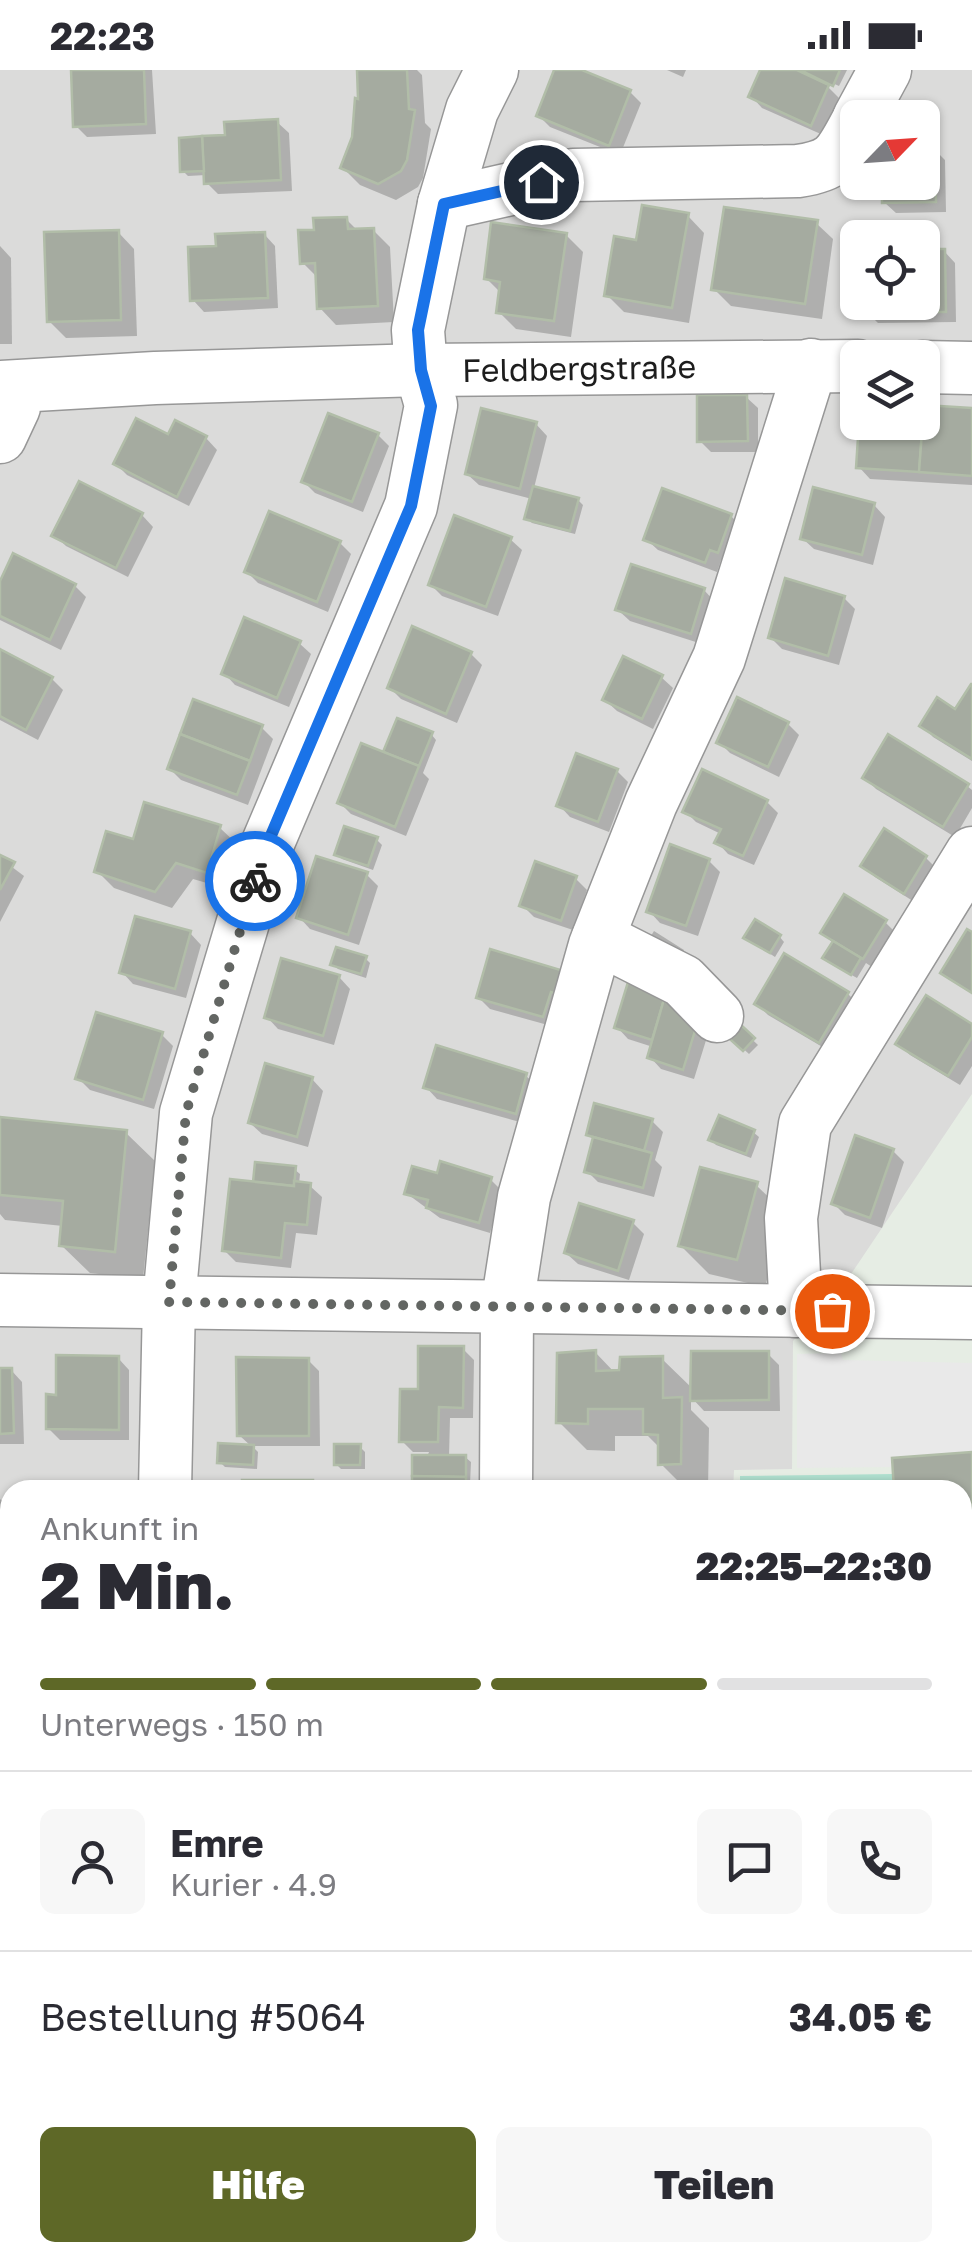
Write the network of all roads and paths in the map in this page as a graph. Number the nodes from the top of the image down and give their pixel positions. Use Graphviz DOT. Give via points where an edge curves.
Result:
graph roads {
  1 [pos="492,70"];
  2 [pos="885,70"];
  3 [pos="868,100"];
  4 [pos="840,153"];
  5 [pos="444,204"];
  6 [pos="834,366"];
  7 [pos="940,367"];
  8 [pos="972,368"];
  9 [pos="421,370"];
  10 [pos="7,387"];
  11 [pos="0,437"];
  12 [pos="972,854"];
  13 [pos="598,938"];
  14 [pos="717,1016"];
  15 [pos="0,1300"];
  16 [pos="169,1302"];
  17 [pos="507,1306"];
  18 [pos="796,1311"];
  19 [pos="972,1314"];
  20 [pos="164,1480"];
  21 [pos="506,1480"];
  1 -- 5 [label="street" via="472,110"];
  2 -- 3 [label="street"];
  4 -- 5 [label="street" via="824,167 798,170 573,175"];
  5 -- 9 [label="street" via="418,330"];
  6 -- 9 [label="street, Feldbergstraße"];
  6 -- 13 [label="street" via="720,658"];
  7 -- 8 [label="street"];
  9 -- 10 [label="street, Feldbergstraße"];
  9 -- 16 [label="street" via="431,406 411,506 264,852 186,1113"];
  10 -- 11 [label="street" via="14,408"];
  12 -- 18 [label="street" via="806,1124 791,1218"];
  13 -- 14 [label="street" via="682,981"];
  13 -- 17 [label="street" via="524,1197"];
  15 -- 16 [label="street"];
  16 -- 17 [label="street"];
  16 -- 20 [label="street"];
  17 -- 18 [label="street"];
  17 -- 21 [label="street"];
  18 -- 19 [label="street"];
}
